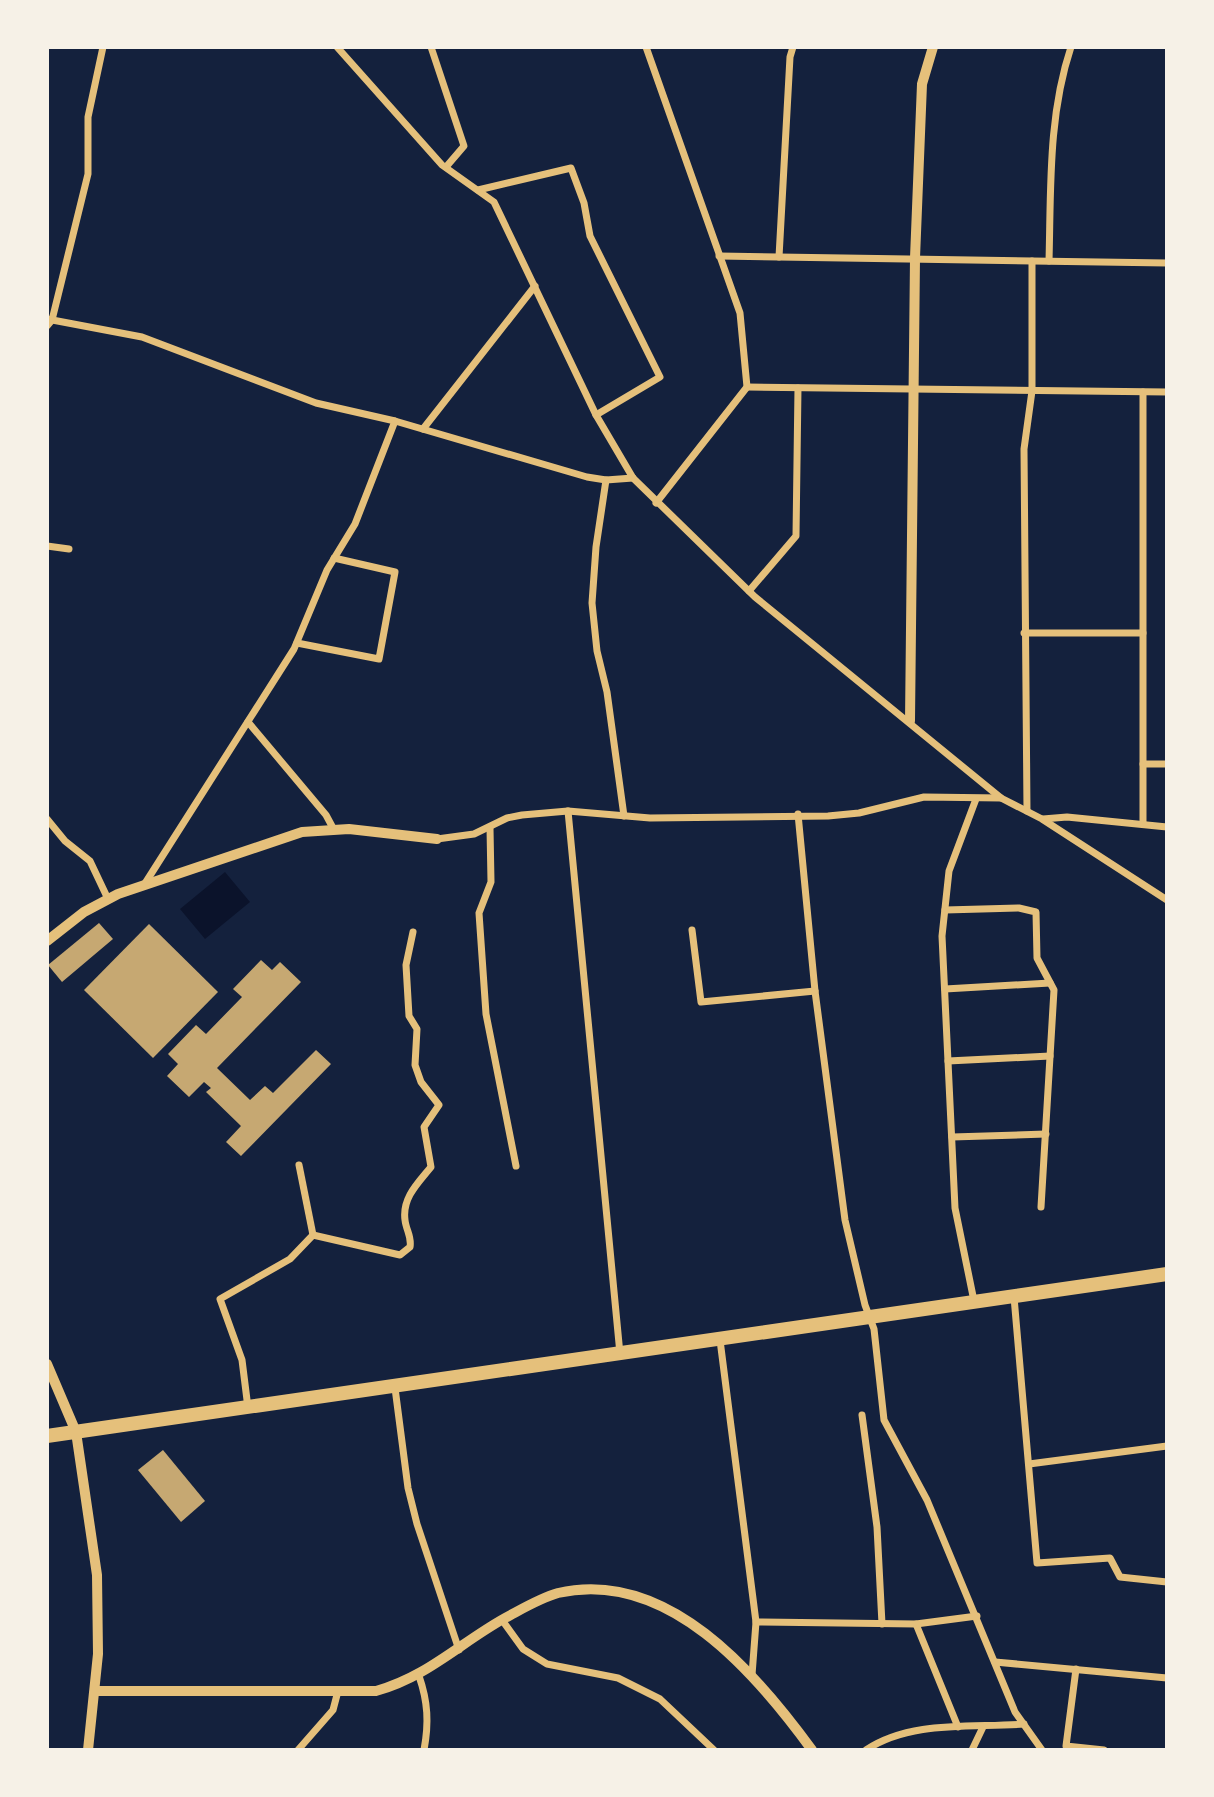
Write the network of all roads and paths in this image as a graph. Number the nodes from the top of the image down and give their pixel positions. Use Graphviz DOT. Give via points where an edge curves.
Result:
graph roads {
  1 [pos="103,47"];
  2 [pos="337,47"];
  3 [pos="431,47"];
  4 [pos="646,47"];
  5 [pos="786,47"];
  6 [pos="793,47"];
  7 [pos="933,47"];
  8 [pos="1071,47"];
  9 [pos="790,57"];
  10 [pos="446,167"];
  11 [pos="478,190"];
  12 [pos="719,256"];
  13 [pos="779,257"];
  14 [pos="915,258"];
  15 [pos="1032,261"];
  16 [pos="1049,261"];
  17 [pos="1167,263"];
  18 [pos="535,286"];
  19 [pos="49,322"];
  20 [pos="747,387"];
  21 [pos="798,388"];
  22 [pos="914,388"];
  23 [pos="1032,391"];
  24 [pos="1143,392"];
  25 [pos="1167,392"];
  26 [pos="596,415"];
  27 [pos="395,421"];
  28 [pos="423,429"];
  29 [pos="633,478"];
  30 [pos="606,480"];
  31 [pos="656,503"];
  32 [pos="47,546"];
  33 [pos="69,549"];
  34 [pos="334,558"];
  35 [pos="749,591"];
  36 [pos="1024,633"];
  37 [pos="1143,633"];
  38 [pos="297,643"];
  39 [pos="910,721"];
  40 [pos="248,722"];
  41 [pos="1143,764"];
  42 [pos="1167,764"];
  43 [pos="1001,798"];
  44 [pos="976,799"];
  45 [pos="568,811"];
  46 [pos="1027,811"];
  47 [pos="798,814"];
  48 [pos="624,816"];
  49 [pos="47,819"];
  50 [pos="1042,819"];
  51 [pos="1143,824"];
  52 [pos="1167,827"];
  53 [pos="333,828"];
  54 [pos="490,828"];
  55 [pos="437,839"];
  56 [pos="144,885"];
  57 [pos="108,898"];
  58 [pos="1167,900"];
  59 [pos="945,910"];
  60 [pos="692,930"];
  61 [pos="413,932"];
  62 [pos="47,942"];
  63 [pos="1050,983"];
  64 [pos="945,989"];
  65 [pos="815,991"];
  66 [pos="1050,1056"];
  67 [pos="948,1061"];
  68 [pos="1046,1134"];
  69 [pos="952,1137"];
  70 [pos="299,1165"];
  71 [pos="516,1166"];
  72 [pos="1041,1207"];
  73 [pos="313,1235"];
  74 [pos="1167,1274"];
  75 [pos="1014,1297"];
  76 [pos="974,1303"];
  77 [pos="869,1318"];
  78 [pos="720,1340"];
  79 [pos="620,1354"];
  80 [pos="47,1364"];
  81 [pos="395,1388"];
  82 [pos="248,1409"];
  83 [pos="862,1415"];
  84 [pos="76,1432"];
  85 [pos="47,1436"];
  86 [pos="1167,1446"];
  87 [pos="1029,1464"];
  88 [pos="1167,1582"];
  89 [pos="977,1616"];
  90 [pos="502,1620"];
  91 [pos="755,1622"];
  92 [pos="882,1624"];
  93 [pos="916,1624"];
  94 [pos="459,1650"];
  95 [pos="995,1662"];
  96 [pos="1076,1669"];
  97 [pos="752,1675"];
  98 [pos="419,1676"];
  99 [pos="1167,1678"];
  100 [pos="96,1691"];
  101 [pos="338,1691"];
  102 [pos="1024,1724"];
  103 [pos="958,1727"];
  104 [pos="983,1727"];
  105 [pos="88,1750"];
  106 [pos="298,1750"];
  107 [pos="424,1750"];
  108 [pos="714,1750"];
  109 [pos="812,1750"];
  110 [pos="866,1750"];
  111 [pos="972,1750"];
  112 [pos="1042,1750"];
  113 [pos="1104,1750"];
  1 -- 19 [label="street" via="88,117 88,174"];
  2 -- 10 [label="street"];
  3 -- 10 [label="street" via="464,146"];
  4 -- 12 [label="street"];
  5 -- 9 [label="street"];
  6 -- 9 [label="street"];
  7 -- 14 [label="street" via="922,84"];
  8 -- 16 [label="street" via="1056,100"];
  9 -- 13 [label="street"];
  10 -- 11 [label="street"];
  11 -- 18 [label="street" via="494,202"];
  11 -- 26 [label="street" via="571,168 590,236 660,377"];
  12 -- 13 [label="street"];
  12 -- 20 [label="street" via="740,313"];
  13 -- 14 [label="street"];
  14 -- 15 [label="street"];
  14 -- 22 [label="street"];
  15 -- 16 [label="street"];
  15 -- 23 [label="street"];
  16 -- 17 [label="street"];
  18 -- 26 [label="street"];
  18 -- 28 [label="street"];
  19 -- 27 [label="street" via="142,337 316,403"];
  20 -- 21 [label="street"];
  20 -- 31 [label="street"];
  21 -- 22 [label="street"];
  21 -- 35 [label="street" via="796,536"];
  22 -- 23 [label="street"];
  22 -- 39 [label="street"];
  23 -- 24 [label="street"];
  23 -- 36 [label="street" via="1024,449"];
  24 -- 25 [label="street"];
  24 -- 37 [label="street"];
  26 -- 29 [label="street"];
  27 -- 28 [label="street"];
  27 -- 34 [label="street" via="355,524"];
  28 -- 30 [label="street"];
  29 -- 30 [label="street"];
  29 -- 31 [label="street"];
  30 -- 48 [label="street" via="592,603"];
  31 -- 35 [label="street"];
  32 -- 33 [label="street"];
  34 -- 38 [label="street"];
  34 -- 38 [label="street" via="395,572 379,659"];
  35 -- 39 [label="street"];
  36 -- 37 [label="street"];
  36 -- 46 [label="street"];
  37 -- 41 [label="street"];
  38 -- 40 [label="street"];
  39 -- 43 [label="street"];
  40 -- 53 [label="street"];
  40 -- 56 [label="street"];
  41 -- 42 [label="street"];
  41 -- 51 [label="street"];
  43 -- 44 [label="street"];
  43 -- 46 [label="street"];
  44 -- 47 [label="street" via="924,797 859,813"];
  44 -- 59 [label="street" via="949,871"];
  45 -- 48 [label="street"];
  45 -- 54 [label="street" via="507,818"];
  45 -- 79 [label="street"];
  46 -- 50 [label="street"];
  47 -- 48 [label="street"];
  47 -- 65 [label="street"];
  49 -- 57 [label="street" via="90,861"];
  50 -- 51 [label="street"];
  50 -- 58 [label="street"];
  51 -- 52 [label="street"];
  53 -- 55 [label="street"];
  53 -- 56 [label="street" via="274,840"];
  54 -- 55 [label="street"];
  54 -- 71 [label="street" via="491,882 479,913 486,1013"];
  56 -- 57 [label="street"];
  57 -- 62 [label="street"];
  59 -- 63 [label="street" via="1019,908 1035,912 1037,958"];
  59 -- 64 [label="street"];
  60 -- 65 [label="street" via="701,1002"];
  61 -- 73 [label="street" via="406,965 409,1016 416,1029 415,1065 421,1082 439,1105 424,1127 431,1167 406,1200 410,1247 400,1255"];
  63 -- 64 [label="street"];
  63 -- 66 [label="street" via="1054,990"];
  64 -- 67 [label="street"];
  65 -- 77 [label="street" via="845,1220"];
  66 -- 67 [label="street"];
  66 -- 68 [label="street"];
  67 -- 69 [label="street"];
  68 -- 69 [label="street"];
  68 -- 72 [label="street"];
  69 -- 76 [label="street" via="955,1208"];
  70 -- 73 [label="street"];
  73 -- 82 [label="street" via="290,1259 220,1299 242,1360"];
  74 -- 75 [label="highway"];
  75 -- 76 [label="highway"];
  75 -- 87 [label="street"];
  76 -- 77 [label="highway"];
  77 -- 78 [label="highway"];
  77 -- 89 [label="street" via="884,1420 927,1500"];
  78 -- 79 [label="highway"];
  78 -- 91 [label="street"];
  79 -- 81 [label="highway"];
  80 -- 84 [label="street"];
  81 -- 82 [label="highway"];
  81 -- 94 [label="street" via="416,1524"];
  82 -- 84 [label="highway"];
  83 -- 92 [label="street" via="877,1527"];
  84 -- 85 [label="highway"];
  84 -- 100 [label="street" via="97,1575"];
  86 -- 87 [label="street"];
  87 -- 88 [label="street" via="1037,1563 1110,1558 1120,1577"];
  89 -- 93 [label="street"];
  89 -- 95 [label="street"];
  90 -- 94 [label="street"];
  90 -- 97 [label="street" via="557,1594 609,1591 637,1597 689,1623"];
  90 -- 108 [label="street" via="523,1649 547,1664 618,1678 660,1699"];
  91 -- 92 [label="street"];
  91 -- 97 [label="street"];
  92 -- 93 [label="street"];
  93 -- 103 [label="street"];
  94 -- 98 [label="street"];
  95 -- 96 [label="street"];
  95 -- 102 [label="street"];
  96 -- 99 [label="street"];
  96 -- 113 [label="street" via="1066,1746"];
  97 -- 109 [label="street"];
  98 -- 101 [label="street" via="376,1691"];
  98 -- 107 [label="street" via="427,1698"];
  100 -- 101 [label="street"];
  100 -- 105 [label="street"];
  101 -- 106 [label="street" via="333,1710"];
  102 -- 104 [label="street"];
  102 -- 112 [label="street"];
  103 -- 104 [label="street"];
  103 -- 110 [label="street" via="915,1730 882,1739"];
  104 -- 111 [label="street"];
}
